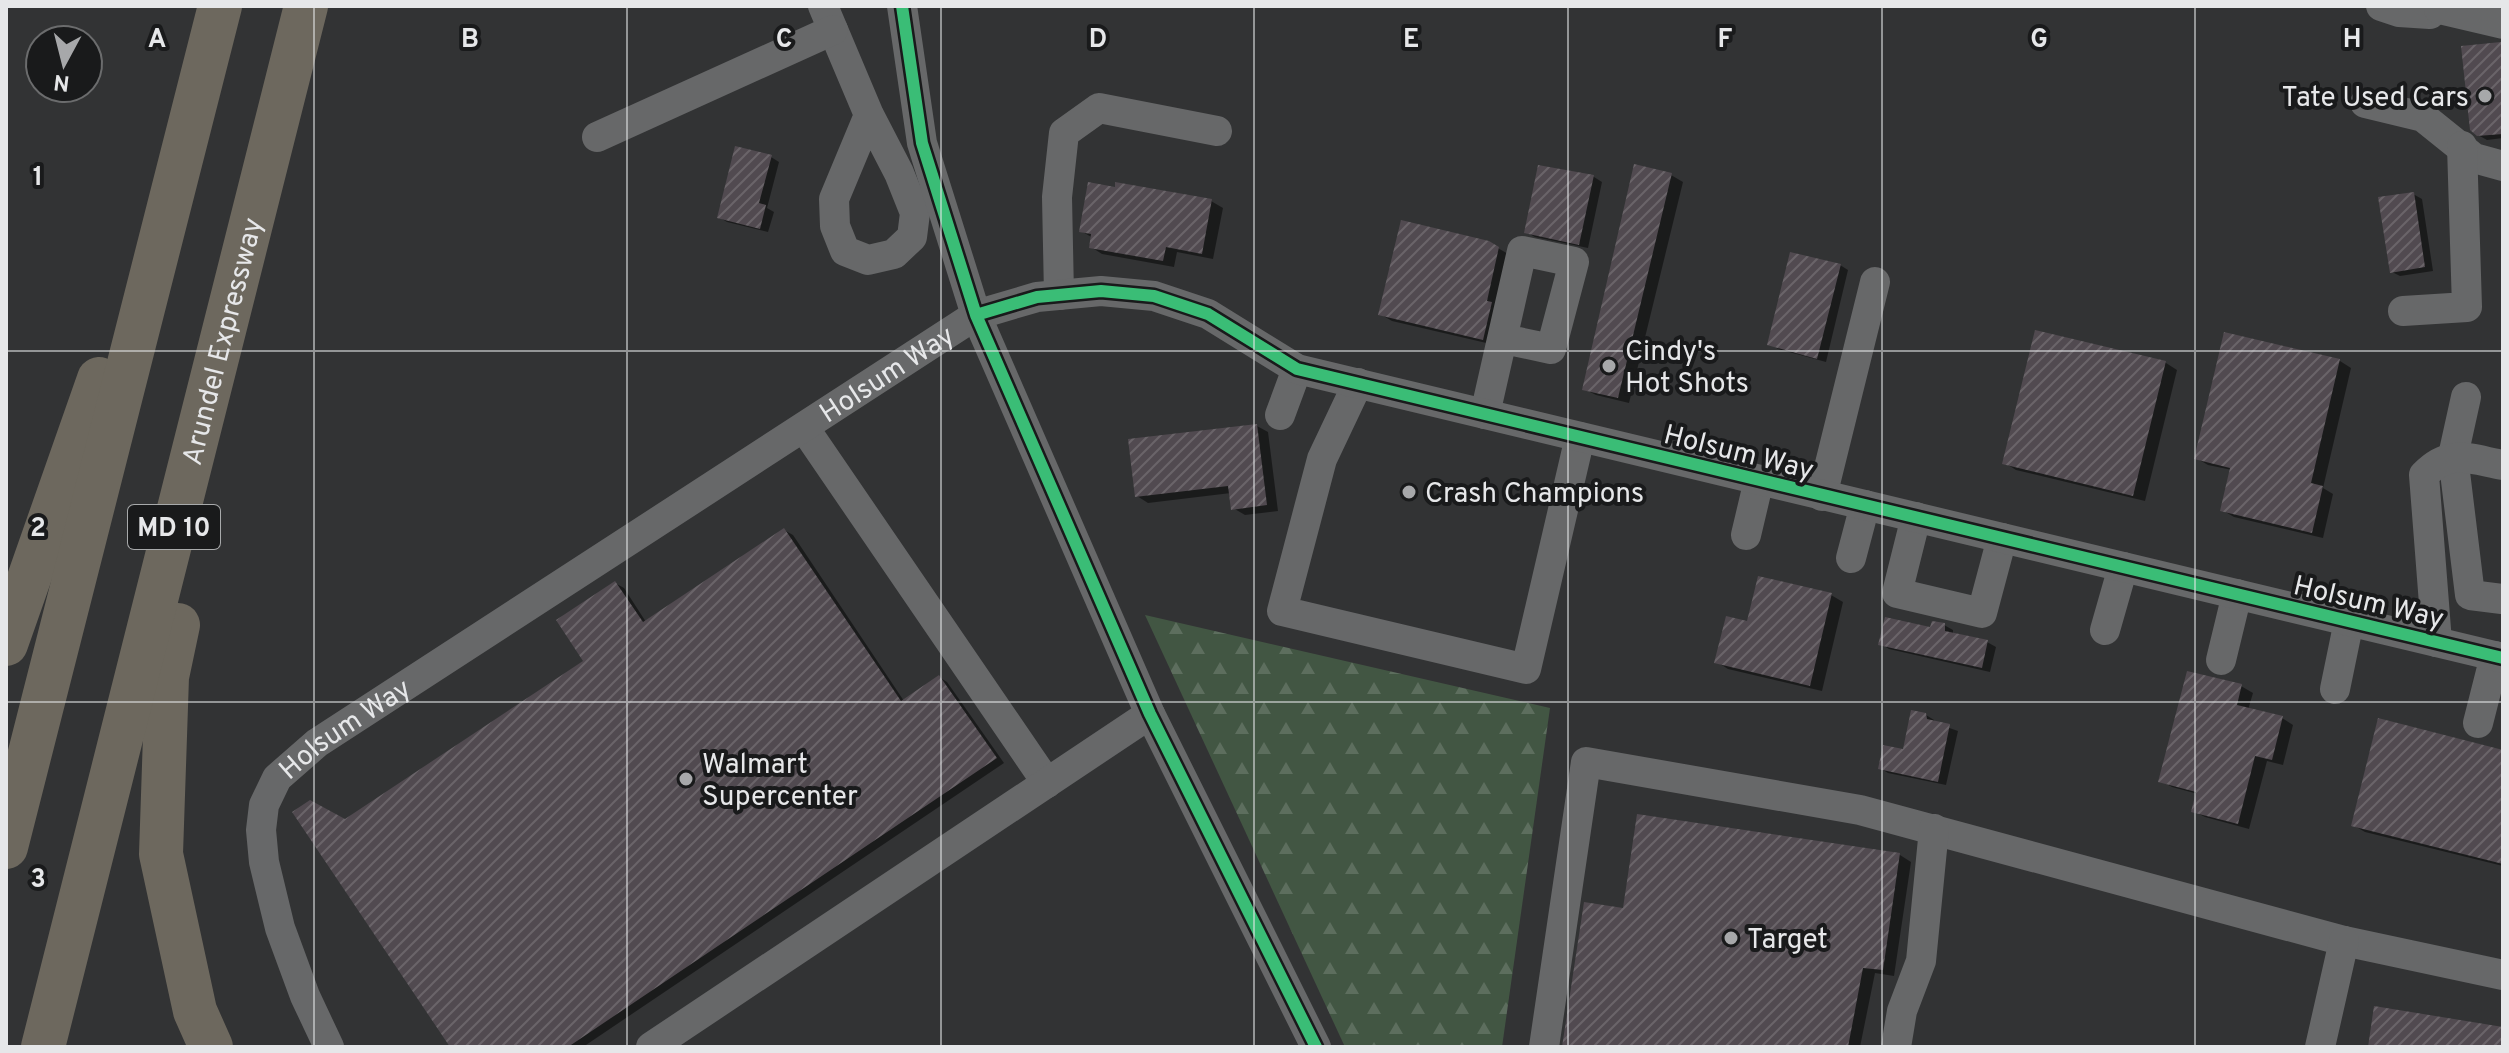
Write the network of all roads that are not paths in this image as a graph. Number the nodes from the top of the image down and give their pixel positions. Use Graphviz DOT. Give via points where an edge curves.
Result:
graph roads {
  1 [pos="220,6"];
  2 [pos="306,6"];
  3 [pos="902,6"];
  4 [pos="2381,6"];
  5 [pos="2439,8"];
  6 [pos="828,18"];
  7 [pos="2503,24"];
  8 [pos="292,63"];
  9 [pos="197,98"];
  10 [pos="2365,103"];
  11 [pos="869,115"];
  12 [pos="1217,131"];
  13 [pos="597,137"];
  14 [pos="2462,146"];
  15 [pos="2503,166"];
  16 [pos="1875,282"];
  17 [pos="1059,295"];
  18 [pos="2403,311"];
  19 [pos="976,315"];
  20 [pos="1504,339"];
  21 [pos="1297,369"];
  22 [pos="1358,383"];
  23 [pos="2466,397"];
  24 [pos="1485,414"];
  25 [pos="1280,415"];
  26 [pos="805,429"];
  27 [pos="1580,437"];
  28 [pos="2453,456"];
  29 [pos="2503,465"];
  30 [pos="1759,480"];
  31 [pos="1822,496"];
  32 [pos="1865,505"];
  33 [pos="1916,517"];
  34 [pos="1746,535"];
  35 [pos="2002,538"];
  36 [pos="1851,558"];
  37 [pos="2123,567"];
  38 [pos="2237,594"];
  39 [pos="2502,599"];
  40 [pos="2349,621"];
  41 [pos="2105,630"];
  42 [pos="2437,642"];
  43 [pos="6,644"];
  44 [pos="2499,657"];
  45 [pos="2221,660"];
  46 [pos="2335,689"];
  47 [pos="1150,714"];
  48 [pos="2478,723"];
  49 [pos="1047,783"];
  50 [pos="1934,829"];
  51 [pos="6,847"];
  52 [pos="2344,941"];
  53 [pos="2503,975"];
  54 [pos="43,1047"];
  55 [pos="211,1047"];
  56 [pos="329,1047"];
  57 [pos="651,1047"];
  58 [pos="1316,1047"];
  59 [pos="1544,1047"];
  60 [pos="1896,1047"];
  61 [pos="2320,1047"];
  1 -- 9 [label="highway, MD 10"];
  2 -- 8 [label="highway, Arundel Expressway / MD 10"];
  3 -- 19 [label="street" via="922,143"];
  4 -- 5 [label="street" via="2430,14"];
  5 -- 7 [label="street"];
  6 -- 11 [label="street"];
  6 -- 13 [label="street"];
  8 -- 54 [label="highway, Arundel Expressway / MD 10"];
  8 -- 55 [label="highway" via="167,677 161,854 195,1011"];
  9 -- 43 [label="highway"];
  9 -- 51 [label="highway, MD 10"];
  10 -- 14 [label="street" via="2423,117"];
  12 -- 17 [label="street" via="1099,108 1064,133 1057,197"];
  14 -- 15 [label="street" via="2474,158"];
  14 -- 18 [label="street" via="2467,307"];
  16 -- 31 [label="street"];
  17 -- 19 [label="street, Holsum Way"];
  17 -- 21 [label="street, Holsum Way" via="1101,291 1154,296 1208,314"];
  19 -- 26 [label="street, Holsum Way"];
  19 -- 47 [label="street"];
  20 -- 24 [label="street"];
  21 -- 22 [label="street, Holsum Way"];
  21 -- 25 [label="street"];
  22 -- 24 [label="street, Holsum Way"];
  22 -- 27 [label="street" via="1322,459 1282,611 1526,669"];
  23 -- 28 [label="street"];
  24 -- 27 [label="street, Holsum Way"];
  26 -- 49 [label="street"];
  26 -- 56 [label="street, Holsum Way" via="317,743 277,778 264,805 264,862 280,928"];
  27 -- 30 [label="street, Holsum Way"];
  28 -- 29 [label="street"];
  28 -- 39 [label="street" via="2470,595"];
  28 -- 42 [label="street" via="2424,475"];
  30 -- 31 [label="street, Holsum Way"];
  30 -- 34 [label="street"];
  31 -- 32 [label="street, Holsum Way"];
  32 -- 33 [label="street, Holsum Way"];
  32 -- 36 [label="street"];
  33 -- 35 [label="street, Holsum Way"];
  33 -- 35 [label="street" via="1897,593 1982,613"];
  35 -- 37 [label="street, Holsum Way"];
  37 -- 38 [label="street, Holsum Way"];
  37 -- 41 [label="street"];
  38 -- 40 [label="street, Holsum Way"];
  38 -- 45 [label="street"];
  40 -- 42 [label="street, Holsum Way"];
  40 -- 46 [label="street"];
  42 -- 44 [label="street, Holsum Way"];
  44 -- 48 [label="street"];
  47 -- 49 [label="street"];
  47 -- 58 [label="street"];
  49 -- 57 [label="street"];
  50 -- 52 [label="street"];
  50 -- 59 [label="street" via="1860,810 1586,762"];
  50 -- 60 [label="street" via="1921,961 1902,1011"];
  52 -- 53 [label="street"];
  52 -- 61 [label="street"];
}
